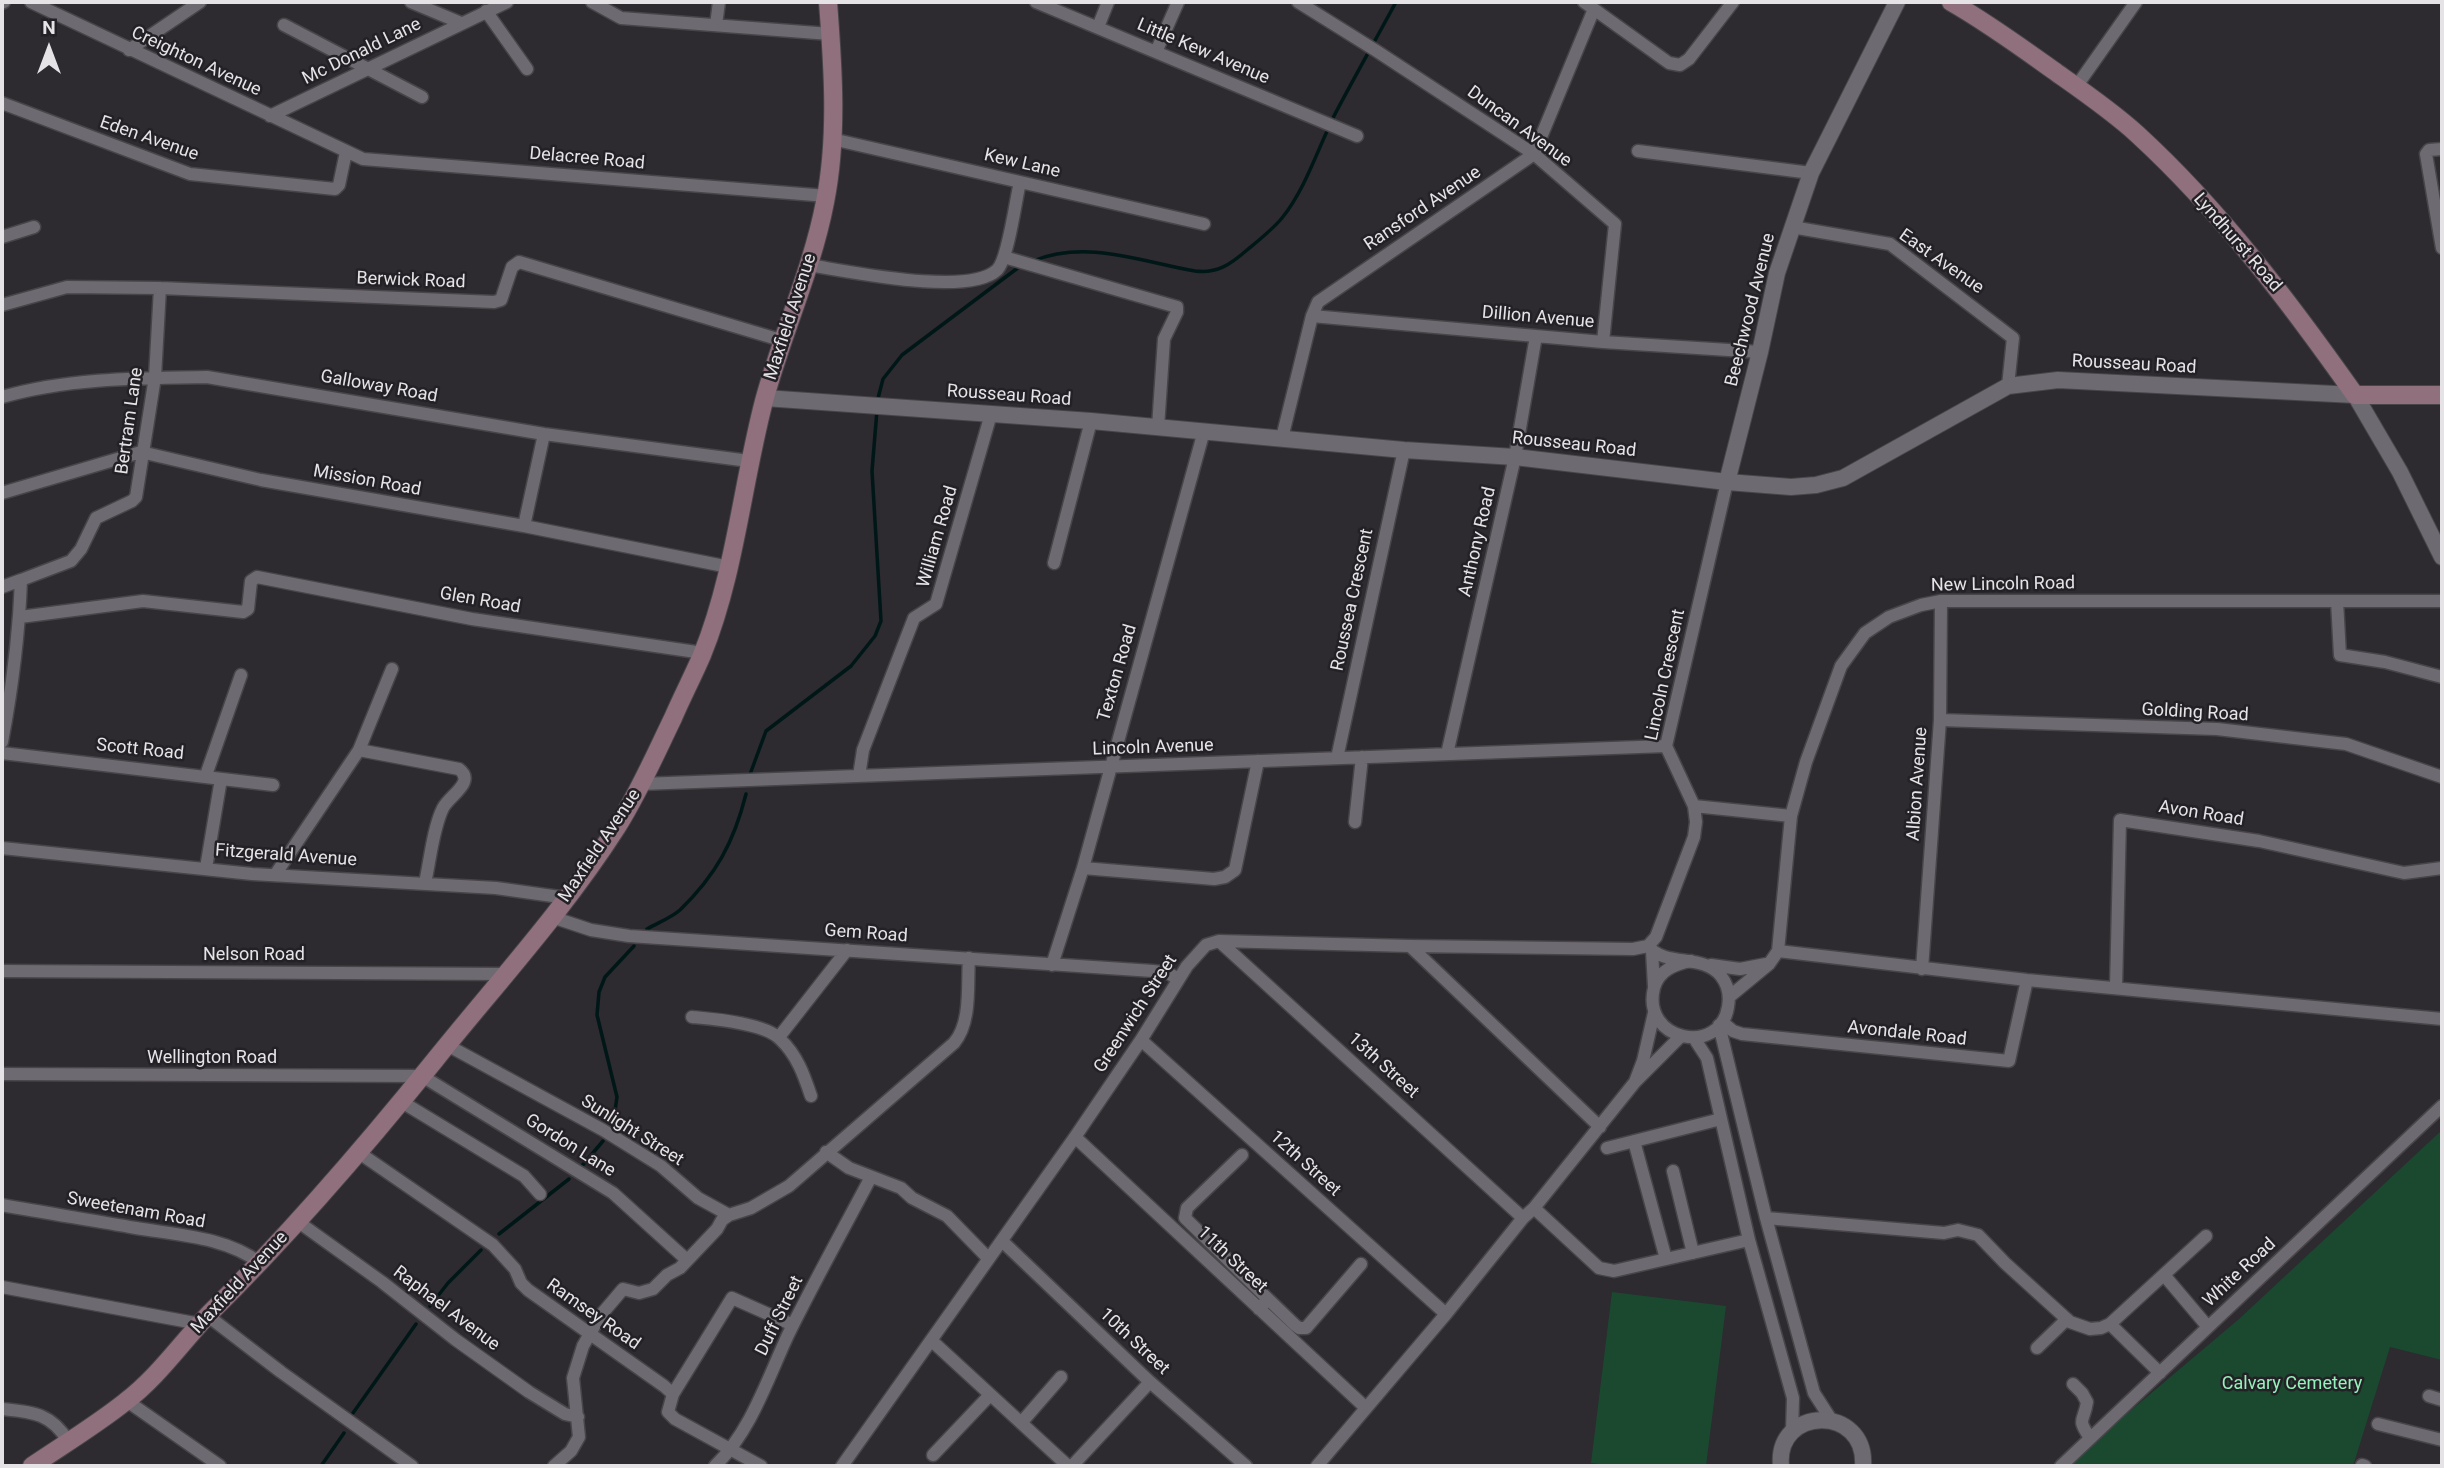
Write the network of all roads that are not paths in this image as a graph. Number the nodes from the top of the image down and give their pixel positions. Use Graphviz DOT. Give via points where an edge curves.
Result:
graph roads {
  1 [pos="31,2"];
  2 [pos="200,2"];
  3 [pos="411,2"];
  4 [pos="507,2"];
  5 [pos="592,2"];
  6 [pos="719,2"];
  7 [pos="828,2"];
  8 [pos="1036,2"];
  9 [pos="1108,2"];
  10 [pos="1178,2"];
  11 [pos="1298,2"];
  12 [pos="1733,2"];
  13 [pos="1897,2"];
  14 [pos="1951,2"];
  15 [pos="2136,2"];
  16 [pos="1589,6"];
  17 [pos="486,11"];
  18 [pos="461,23"];
  19 [pos="284,25"];
  20 [pos="716,25"];
  21 [pos="1098,27"];
  22 [pos="830,34"];
  23 [pos="129,50"];
  24 [pos="1156,52"];
  25 [pos="366,69"];
  26 [pos="527,69"];
  27 [pos="2076,87"];
  28 [pos="422,97"];
  29 [pos="2,103"];
  30 [pos="270,116"];
  31 [pos="1357,136"];
  32 [pos="832,139"];
  33 [pos="2442,149"];
  34 [pos="1639,151"];
  35 [pos="346,152"];
  36 [pos="1534,154"];
  37 [pos="1811,173"];
  38 [pos="1020,182"];
  39 [pos="827,195"];
  40 [pos="1204,224"];
  41 [pos="34,227"];
  42 [pos="1792,227"];
  43 [pos="2,237"];
  44 [pos="2442,248"];
  45 [pos="1004,257"];
  46 [pos="808,265"];
  47 [pos="160,288"];
  48 [pos="2,305"];
  49 [pos="1312,316"];
  50 [pos="1536,336"];
  51 [pos="784,341"];
  52 [pos="1603,342"];
  53 [pos="1760,352"];
  54 [pos="155,377"];
  55 [pos="2008,386"];
  56 [pos="2442,395"];
  57 [pos="2355,396"];
  58 [pos="2,397"];
  59 [pos="765,398"];
  60 [pos="991,414"];
  61 [pos="1091,421"];
  62 [pos="1158,427"];
  63 [pos="1204,431"];
  64 [pos="544,434"];
  65 [pos="1282,438"];
  66 [pos="1404,450"];
  67 [pos="141,452"];
  68 [pos="1515,457"];
  69 [pos="750,461"];
  70 [pos="1727,482"];
  71 [pos="2,493"];
  72 [pos="524,526"];
  73 [pos="2442,557"];
  74 [pos="1054,563"];
  75 [pos="729,567"];
  76 [pos="20,580"];
  77 [pos="2,587"];
  78 [pos="2337,600"];
  79 [pos="1941,601"];
  80 [pos="2442,601"];
  81 [pos="20,617"];
  82 [pos="703,653"];
  83 [pos="392,669"];
  84 [pos="241,675"];
  85 [pos="2442,677"];
  86 [pos="1940,720"];
  87 [pos="2,742"];
  88 [pos="1665,746"];
  89 [pos="359,750"];
  90 [pos="2,752"];
  91 [pos="1447,754"];
  92 [pos="1362,757"];
  93 [pos="1337,758"];
  94 [pos="1258,761"];
  95 [pos="1110,766"];
  96 [pos="206,775"];
  97 [pos="859,776"];
  98 [pos="2442,777"];
  99 [pos="221,779"];
  100 [pos="641,784"];
  101 [pos="273,785"];
  102 [pos="1693,806"];
  103 [pos="1791,816"];
  104 [pos="1355,822"];
  105 [pos="2,848"];
  106 [pos="206,868"];
  107 [pos="1083,868"];
  108 [pos="2442,868"];
  109 [pos="275,875"];
  110 [pos="425,883"];
  111 [pos="567,898"];
  112 [pos="552,917"];
  113 [pos="1219,941"];
  114 [pos="1410,946"];
  115 [pos="1650,949"];
  116 [pos="847,950"];
  117 [pos="1778,951"];
  118 [pos="969,958"];
  119 [pos="1691,961"];
  120 [pos="1704,963"];
  121 [pos="1769,964"];
  122 [pos="1052,965"];
  123 [pos="1922,969"];
  124 [pos="2,971"];
  125 [pos="506,974"];
  126 [pos="1178,979"];
  127 [pos="2028,981"];
  128 [pos="2116,988"];
  129 [pos="1652,997"];
  130 [pos="1729,997"];
  131 [pos="1654,1013"];
  132 [pos="691,1017"];
  133 [pos="2442,1019"];
  134 [pos="1721,1024"];
  135 [pos="779,1037"];
  136 [pos="1681,1037"];
  137 [pos="1694,1038"];
  138 [pos="1141,1040"];
  139 [pos="447,1045"];
  140 [pos="2,1074"];
  141 [pos="422,1076"];
  142 [pos="1634,1082"];
  143 [pos="811,1096"];
  144 [pos="401,1102"];
  145 [pos="2442,1106"];
  146 [pos="1721,1119"];
  147 [pos="1600,1127"];
  148 [pos="1075,1137"];
  149 [pos="1634,1141"];
  150 [pos="1607,1148"];
  151 [pos="358,1152"];
  152 [pos="826,1152"];
  153 [pos="1242,1155"];
  154 [pos="1674,1171"];
  155 [pos="871,1177"];
  156 [pos="540,1194"];
  157 [pos="2,1205"];
  158 [pos="1534,1208"];
  159 [pos="729,1215"];
  160 [pos="1523,1218"];
  161 [pos="1766,1218"];
  162 [pos="298,1221"];
  163 [pos="2206,1236"];
  164 [pos="1749,1240"];
  165 [pos="1002,1241"];
  166 [pos="1693,1253"];
  167 [pos="988,1258"];
  168 [pos="1666,1259"];
  169 [pos="687,1260"];
  170 [pos="260,1263"];
  171 [pos="1361,1264"];
  172 [pos="2164,1275"];
  173 [pos="2,1287"];
  174 [pos="1264,1304"];
  175 [pos="1446,1314"];
  176 [pos="204,1320"];
  177 [pos="2067,1320"];
  178 [pos="2110,1324"];
  179 [pos="793,1325"];
  180 [pos="2208,1327"];
  181 [pos="589,1334"];
  182 [pos="932,1341"];
  183 [pos="2037,1348"];
  184 [pos="2160,1373"];
  185 [pos="1061,1377"];
  186 [pos="1150,1382"];
  187 [pos="2073,1384"];
  188 [pos="673,1394"];
  189 [pos="990,1395"];
  190 [pos="2429,1396"];
  191 [pos="2442,1400"];
  192 [pos="127,1401"];
  193 [pos="1366,1408"];
  194 [pos="2,1409"];
  195 [pos="578,1418"];
  196 [pos="1832,1420"];
  197 [pos="1021,1423"];
  198 [pos="2378,1424"];
  199 [pos="1792,1432"];
  200 [pos="2090,1438"];
  201 [pos="2442,1440"];
  202 [pos="68,1441"];
  203 [pos="732,1449"];
  204 [pos="933,1455"];
  205 [pos="1865,1463"];
  206 [pos="561,1465"];
  207 [pos="32,1466"];
  208 [pos="220,1466"];
  209 [pos="412,1466"];
  210 [pos="715,1466"];
  211 [pos="761,1466"];
  212 [pos="842,1466"];
  213 [pos="1070,1466"];
  214 [pos="1246,1466"];
  215 [pos="1317,1466"];
  216 [pos="1781,1466"];
  217 [pos="2061,1466"];
  1 -- 23 [label="street, Creighton Avenue"];
  2 -- 23 [label="street"];
  3 -- 18 [label="street"];
  4 -- 17 [label="street, Mc Donald Lane"];
  5 -- 20 [label="street" via="621,18"];
  6 -- 20 [label="street"];
  7 -- 22 [label="main road, Maxfield Avenue"];
  8 -- 21 [label="street, Little Kew Avenue"];
  9 -- 21 [label="street"];
  10 -- 24 [label="street"];
  11 -- 36 [label="street, Duncan Avenue"];
  12 -- 16 [label="street" via="1680,65 1669,63"];
  13 -- 37 [label="street, Beechwood Avenue"];
  14 -- 27 [label="main road, Lyndhurst Road"];
  15 -- 27 [label="street"];
  16 -- 36 [label="street"];
  17 -- 18 [label="street, Mc Donald Lane"];
  17 -- 26 [label="street"];
  18 -- 25 [label="street, Mc Donald Lane"];
  19 -- 25 [label="street"];
  20 -- 22 [label="street"];
  21 -- 24 [label="street, Little Kew Avenue"];
  22 -- 32 [label="main road, Maxfield Avenue"];
  23 -- 30 [label="street, Creighton Avenue"];
  24 -- 31 [label="street, Little Kew Avenue"];
  25 -- 28 [label="street"];
  25 -- 30 [label="street, Mc Donald Lane"];
  27 -- 57 [label="main road, Lyndhurst Road" via="2136,133 2224,226 2296,311"];
  29 -- 35 [label="street, Eden Avenue" via="190,174 335,189"];
  30 -- 35 [label="street, Creighton Avenue"];
  32 -- 38 [label="street, Kew Lane"];
  32 -- 39 [label="main road, Maxfield Avenue"];
  33 -- 44 [label="street" via="2426,154"];
  34 -- 37 [label="street"];
  35 -- 39 [label="street, Delacree Road" via="363,159"];
  36 -- 49 [label="street, Ransford Avenue" via="1318,302"];
  36 -- 52 [label="street, Duncan Avenue" via="1615,224"];
  37 -- 42 [label="street, Beechwood Avenue"];
  38 -- 40 [label="street, Kew Lane"];
  38 -- 45 [label="street"];
  39 -- 46 [label="main road, Maxfield Avenue"];
  41 -- 43 [label="street"];
  42 -- 53 [label="street, Beechwood Avenue"];
  42 -- 55 [label="street, East Avenue" via="1890,244 2013,338"];
  45 -- 46 [label="street" via="997,270 961,283"];
  45 -- 62 [label="street" via="1177,307 1164,339"];
  46 -- 51 [label="main road, Maxfield Avenue"];
  47 -- 48 [label="street, Berwick Road" via="67,287"];
  47 -- 51 [label="street, Berwick Road" via="494,302 501,300 512,267 519,262"];
  47 -- 54 [label="street, Bertram Lane"];
  49 -- 50 [label="street, Dillion Avenue"];
  49 -- 65 [label="street, Ransford Avenue"];
  50 -- 52 [label="street, Dillion Avenue"];
  50 -- 68 [label="street, Anthony Road"];
  51 -- 59 [label="main road, Maxfield Avenue"];
  52 -- 53 [label="street, Dillion Avenue"];
  53 -- 70 [label="street, Beechwood Avenue"];
  54 -- 58 [label="street, Galloway Road" via="36,387"];
  54 -- 64 [label="street, Galloway Road" via="207,377"];
  54 -- 67 [label="street, Bertram Lane"];
  55 -- 57 [label="street, Rousseau Road" via="2058,380"];
  55 -- 70 [label="street, Rousseau Road" via="1843,478 1791,487"];
  56 -- 57 [label="main road"];
  57 -- 73 [label="street, Lyndhurst Road"];
  59 -- 60 [label="street, Rousseau Road"];
  59 -- 69 [label="main road, Maxfield Avenue"];
  60 -- 61 [label="street, Rousseau Road"];
  60 -- 97 [label="street, William Road" via="936,604 914,618 863,750"];
  61 -- 62 [label="street, Rousseau Road"];
  61 -- 74 [label="street"];
  62 -- 63 [label="street, Rousseau Road"];
  63 -- 65 [label="street, Rousseau Road"];
  63 -- 95 [label="street, Texton Road"];
  64 -- 69 [label="street, Galloway Road"];
  64 -- 72 [label="street"];
  65 -- 66 [label="street, Rousseau Road"];
  66 -- 68 [label="street, Rousseau Road"];
  66 -- 93 [label="street, Roussea Crescent"];
  67 -- 71 [label="street, Mission Road"];
  67 -- 72 [label="street, Mission Road" via="261,480"];
  67 -- 76 [label="street, Bertram Lane" via="138,491 132,502 96,518 71,561"];
  68 -- 70 [label="street, Rousseau Road"];
  68 -- 91 [label="street, Anthony Road"];
  69 -- 75 [label="main road, Maxfield Avenue"];
  70 -- 88 [label="street, Lincoln Crescent"];
  72 -- 75 [label="street, Mission Road"];
  75 -- 82 [label="main road, Maxfield Avenue"];
  76 -- 77 [label="street"];
  76 -- 81 [label="street"];
  78 -- 79 [label="street, New Lincoln Road"];
  78 -- 80 [label="street, New Lincoln Road"];
  78 -- 85 [label="street" via="2340,655"];
  79 -- 86 [label="street, Albion Avenue"];
  79 -- 103 [label="street, New Lincoln Road" via="1889,617 1865,633 1841,666"];
  81 -- 82 [label="street, Glen Road" via="143,601 243,612 248,609 253,578 257,577 472,619"];
  81 -- 87 [label="street"];
  82 -- 100 [label="main road, Maxfield Avenue"];
  83 -- 89 [label="street"];
  84 -- 96 [label="street"];
  86 -- 98 [label="street, Golding Road" via="2217,729 2346,744"];
  86 -- 123 [label="street, Albion Avenue"];
  88 -- 91 [label="street, Lincoln Avenue"];
  88 -- 102 [label="street, Lincoln Crescent"];
  89 -- 109 [label="street"];
  89 -- 110 [label="street" via="464,773 463,785 442,811"];
  90 -- 96 [label="street, Scott Road"];
  91 -- 92 [label="street, Lincoln Avenue"];
  92 -- 93 [label="street, Lincoln Avenue"];
  92 -- 104 [label="street"];
  93 -- 94 [label="street, Lincoln Avenue"];
  94 -- 95 [label="street, Lincoln Avenue"];
  94 -- 107 [label="street" via="1235,870 1225,877"];
  95 -- 97 [label="street, Lincoln Avenue"];
  95 -- 107 [label="street, Texton Road"];
  96 -- 99 [label="street, Scott Road"];
  97 -- 100 [label="street, Lincoln Avenue"];
  99 -- 101 [label="street, Scott Road"];
  99 -- 106 [label="street"];
  100 -- 111 [label="main road, Maxfield Avenue"];
  102 -- 103 [label="street"];
  102 -- 115 [label="street, Lincoln Crescent" via="1694,836"];
  103 -- 117 [label="street, New Lincoln Road"];
  105 -- 106 [label="street, Fitzgerald Avenue"];
  106 -- 109 [label="street, Fitzgerald Avenue"];
  107 -- 122 [label="street, Texton Road"];
  108 -- 128 [label="street, Avon Road" via="2404,873 2259,841 2120,820"];
  109 -- 110 [label="street, Fitzgerald Avenue"];
  110 -- 111 [label="street, Fitzgerald Avenue"];
  111 -- 112 [label="main road, Maxfield Avenue"];
  112 -- 116 [label="street, Gem Road" via="629,936"];
  112 -- 125 [label="main road, Maxfield Avenue"];
  113 -- 114 [label="street"];
  113 -- 126 [label="street, Greenwich Street" via="1199,951"];
  113 -- 160 [label="street, 13th Street"];
  114 -- 115 [label="street"];
  114 -- 147 [label="street"];
  115 -- 119 [label="street"];
  115 -- 129 [label="street"];
  116 -- 118 [label="street, Gem Road"];
  116 -- 135 [label="street"];
  117 -- 121 [label="street"];
  117 -- 123 [label="street"];
  118 -- 122 [label="street, Gem Road"];
  118 -- 152 [label="street" via="968,1003 959,1037"];
  119 -- 120 [label="street"];
  119 -- 129 [label="street" via="1664,971"];
  120 -- 121 [label="street" via="1740,969"];
  120 -- 130 [label="street" via="1722,976"];
  121 -- 130 [label="street"];
  122 -- 126 [label="street, Gem Road" via="1168,973"];
  123 -- 127 [label="street"];
  124 -- 125 [label="street, Nelson Road"];
  125 -- 139 [label="main road, Maxfield Avenue"];
  126 -- 138 [label="street, Greenwich Street"];
  127 -- 128 [label="street"];
  127 -- 134 [label="street, Avondale Road" via="2009,1061 1742,1034"];
  128 -- 133 [label="street"];
  129 -- 131 [label="street"];
  130 -- 134 [label="street"];
  131 -- 136 [label="street" via="1664,1028"];
  131 -- 142 [label="street"];
  132 -- 135 [label="street" via="736,1021"];
  134 -- 137 [label="street"];
  134 -- 161 [label="street"];
  135 -- 143 [label="street" via="802,1068"];
  136 -- 137 [label="street"];
  136 -- 142 [label="street"];
  137 -- 146 [label="street" via="1707,1058"];
  138 -- 148 [label="street, Greenwich Street"];
  138 -- 175 [label="street, 12th Street"];
  139 -- 141 [label="main road, Maxfield Avenue"];
  139 -- 159 [label="street, Sunlight Street" via="603,1129"];
  140 -- 141 [label="street, Wellington Road"];
  141 -- 144 [label="main road, Maxfield Avenue"];
  141 -- 169 [label="street, Gordon Lane" via="612,1193"];
  142 -- 147 [label="street"];
  144 -- 151 [label="main road, Maxfield Avenue"];
  144 -- 156 [label="street" via="524,1176"];
  145 -- 180 [label="street, White Road"];
  146 -- 149 [label="street"];
  146 -- 164 [label="street"];
  147 -- 158 [label="street"];
  148 -- 165 [label="street, Greenwich Street"];
  148 -- 174 [label="street, 11th Street"];
  149 -- 150 [label="street"];
  149 -- 168 [label="street"];
  151 -- 162 [label="main road, Maxfield Avenue"];
  151 -- 181 [label="street, Ramsey Road" via="493,1245 528,1290"];
  152 -- 155 [label="street"];
  152 -- 159 [label="street" via="771,1197"];
  153 -- 174 [label="street" via="1188,1208 1185,1218"];
  154 -- 166 [label="street"];
  155 -- 167 [label="street" via="901,1188 947,1216"];
  155 -- 179 [label="street, Duff Street"];
  157 -- 170 [label="street, Sweetenam Road" via="191,1237 247,1253"];
  158 -- 160 [label="street"];
  158 -- 168 [label="street" via="1599,1268 1614,1271"];
  159 -- 169 [label="street"];
  160 -- 175 [label="street"];
  161 -- 177 [label="street" via="1978,1235"];
  161 -- 196 [label="street" via="1814,1394"];
  162 -- 170 [label="main road, Maxfield Avenue"];
  162 -- 195 [label="street, Raphael Avenue" via="529,1392"];
  163 -- 172 [label="street"];
  164 -- 166 [label="street"];
  164 -- 199 [label="street" via="1793,1398"];
  165 -- 167 [label="street, Greenwich Street"];
  165 -- 186 [label="street, 10th Street"];
  166 -- 168 [label="street"];
  167 -- 182 [label="street, Greenwich Street"];
  169 -- 181 [label="street" via="653,1289 639,1293 624,1289"];
  170 -- 176 [label="main road, Maxfield Avenue"];
  171 -- 174 [label="street" via="1306,1328"];
  172 -- 178 [label="street"];
  172 -- 180 [label="street"];
  173 -- 176 [label="street"];
  174 -- 193 [label="street, 11th Street"];
  175 -- 193 [label="street"];
  176 -- 192 [label="main road, Maxfield Avenue"];
  176 -- 209 [label="street"];
  177 -- 178 [label="street" via="2090,1329"];
  177 -- 183 [label="street"];
  178 -- 184 [label="street"];
  179 -- 188 [label="street" via="732,1298"];
  179 -- 203 [label="street, Duff Street"];
  180 -- 184 [label="street, White Road"];
  181 -- 188 [label="street, Ramsey Road"];
  181 -- 195 [label="street" via="573,1378"];
  182 -- 189 [label="street"];
  182 -- 212 [label="street, Greenwich Street"];
  184 -- 200 [label="street, White Road"];
  185 -- 197 [label="street"];
  186 -- 213 [label="street"];
  186 -- 214 [label="street, 10th Street"];
  187 -- 200 [label="street" via="2087,1402 2081,1425"];
  188 -- 203 [label="street" via="668,1412"];
  189 -- 197 [label="street"];
  189 -- 204 [label="street"];
  190 -- 191 [label="street"];
  192 -- 202 [label="main road, Maxfield Avenue"];
  192 -- 208 [label="street"];
  193 -- 215 [label="street"];
  194 -- 202 [label="street" via="47,1418"];
  195 -- 206 [label="street" via="579,1437"];
  196 -- 199 [label="street" via="1811,1422"];
  196 -- 205 [label="street" via="1857,1438"];
  197 -- 213 [label="street"];
  198 -- 201 [label="street"];
  199 -- 216 [label="street" via="1782,1449"];
  200 -- 217 [label="street, White Road"];
  202 -- 207 [label="main road, Maxfield Avenue"];
  203 -- 210 [label="street, Duff Street"];
  203 -- 211 [label="street"];
}
